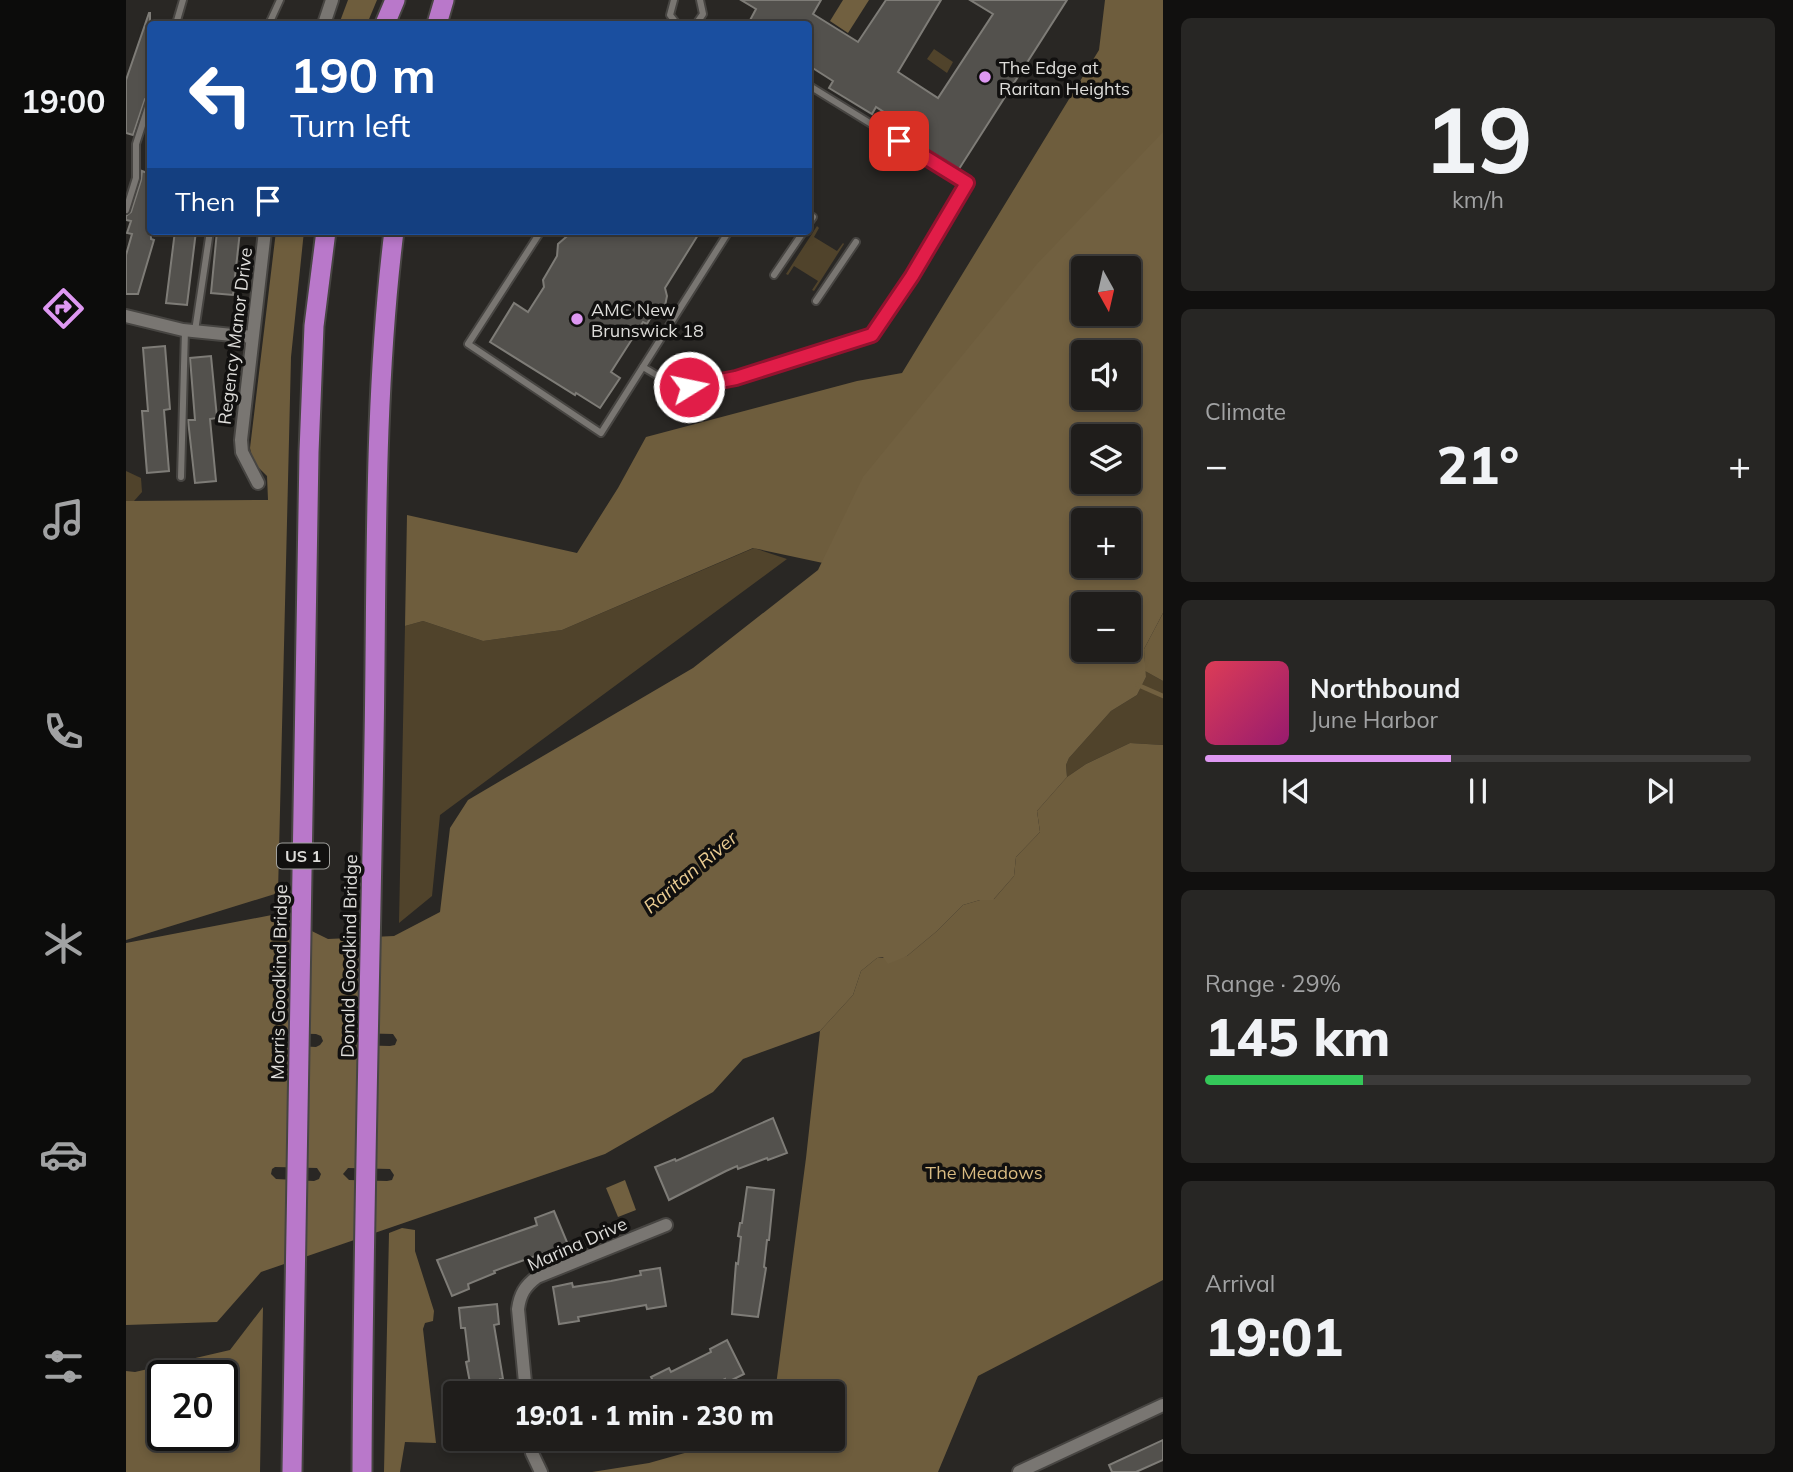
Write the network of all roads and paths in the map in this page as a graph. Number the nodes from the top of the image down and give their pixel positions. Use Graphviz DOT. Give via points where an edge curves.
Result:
graph roads {
  1 [pos="183,0"];
  2 [pos="280,0"];
  3 [pos="332,0"];
  4 [pos="395,0"];
  5 [pos="444,0"];
  6 [pos="674,0"];
  7 [pos="700,0"];
  8 [pos="177,21"];
  9 [pos="270,21"];
  10 [pos="325,21"];
  11 [pos="386,21"];
  12 [pos="438,21"];
  13 [pos="675,21"];
  14 [pos="699,21"];
  15 [pos="812,87"];
  16 [pos="147,110"];
  17 [pos="126,210"];
  18 [pos="209,235"];
  19 [pos="265,235"];
  20 [pos="325,235"];
  21 [pos="394,235"];
  22 [pos="538,235"];
  23 [pos="726,235"];
  24 [pos="801,235"];
  25 [pos="856,242"];
  26 [pos="774,275"];
  27 [pos="816,301"];
  28 [pos="126,316"];
  29 [pos="190,330"];
  30 [pos="252,337"];
  31 [pos="643,367"];
  32 [pos="181,477"];
  33 [pos="258,483"];
  34 [pos="666,1225"];
  35 [pos="525,1381"];
  36 [pos="1163,1405"];
  37 [pos="532,1451"];
  38 [pos="292,1472"];
  39 [pos="362,1472"];
  40 [pos="541,1472"];
  41 [pos="1019,1472"];
  1 -- 8 [label="lane"];
  2 -- 9 [label="lane"];
  3 -- 10 [label="street"];
  4 -- 11 [label="highway"];
  5 -- 12 [label="highway"];
  6 -- 13 [label="lane" via="670,15"];
  7 -- 14 [label="lane" via="704,9"];
  15 -- 31 [label="lane" via="967,183 912,276 872,335 696,387 680,387"];
  16 -- 17 [label="lane" via="136,144 136,177"];
  18 -- 29 [label="lane"];
  19 -- 30 [label="street, Regency Manor Drive"];
  20 -- 38 [label="highway, Morris Goodkind Bridge / US 1" via="314,326 309,452"];
  21 -- 39 [label="highway, Donald Goodkind Bridge" via="379,442"];
  22 -- 31 [label="lane" via="468,344 600,433"];
  23 -- 31 [label="lane"];
  24 -- 26 [label="lane"];
  25 -- 27 [label="lane"];
  28 -- 29 [label="street"];
  29 -- 30 [label="street"];
  29 -- 32 [label="lane"];
  30 -- 33 [label="street, Regency Manor Drive" via="241,440"];
  34 -- 35 [label="street, Marina Drive" via="526,1285 518,1309"];
  36 -- 41 [label="street"];
  37 -- 40 [label="street"];
}
